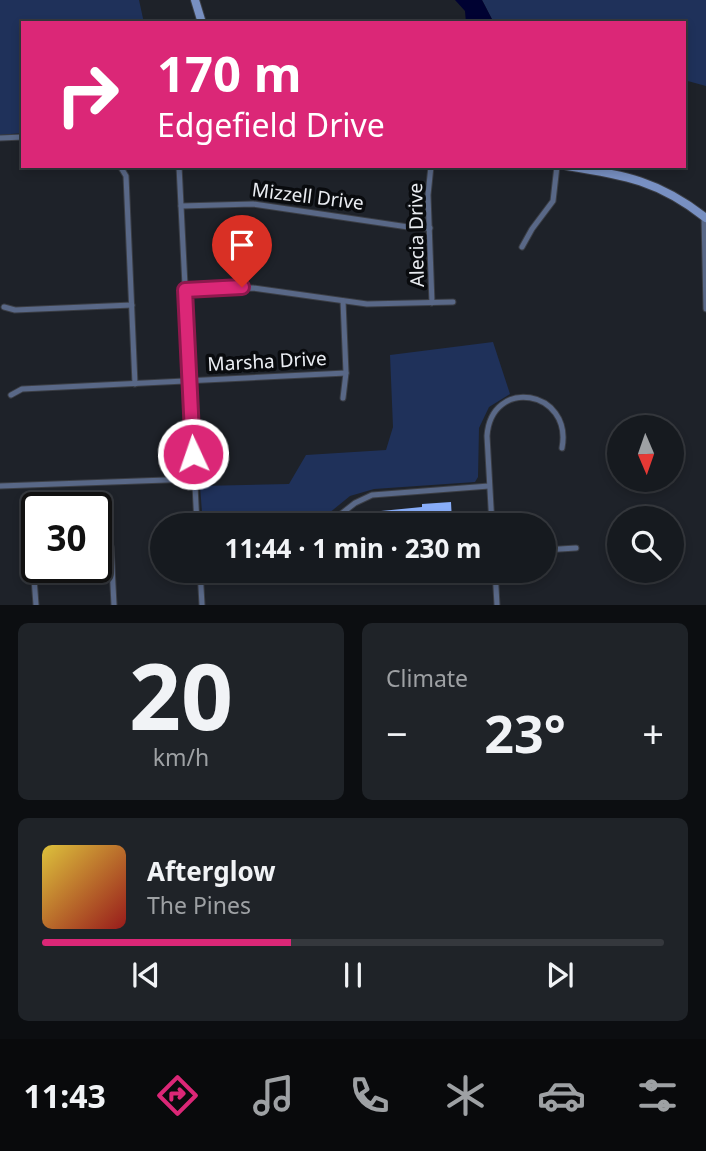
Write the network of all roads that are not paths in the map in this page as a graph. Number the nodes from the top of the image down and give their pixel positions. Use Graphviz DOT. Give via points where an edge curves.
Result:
graph roads {
  1 [pos="195,0"];
  2 [pos="201,21"];
  3 [pos="21,137"];
  4 [pos="0,138"];
  5 [pos="121,168"];
  6 [pos="179,168"];
  7 [pos="431,168"];
  8 [pos="557,168"];
  9 [pos="581,168"];
  10 [pos="181,206"];
  11 [pos="705,218"];
  12 [pos="430,228"];
  13 [pos="522,247"];
  14 [pos="185,290"];
  15 [pos="343,301"];
  16 [pos="453,302"];
  17 [pos="432,303"];
  18 [pos="132,305"];
  19 [pos="4,307"];
  20 [pos="706,309"];
  21 [pos="346,373"];
  22 [pos="189,381"];
  23 [pos="135,384"];
  24 [pos="11,395"];
  25 [pos="343,398"];
  26 [pos="562,448"];
  27 [pos="194,479"];
  28 [pos="0,486"];
  29 [pos="489,486"];
  30 [pos="196,513"];
  31 [pos="342,513"];
  32 [pos="491,513"];
  33 [pos="576,548"];
  34 [pos="556,549"];
  35 [pos="112,566"];
  36 [pos="35,583"];
  37 [pos="201,583"];
  38 [pos="496,583"];
  39 [pos="36,605"];
  40 [pos="114,605"];
  41 [pos="202,605"];
  42 [pos="497,605"];
  1 -- 2 [label="street"];
  3 -- 4 [label="street"];
  5 -- 18 [label="street"];
  6 -- 10 [label="street"];
  7 -- 12 [label="street, Alecia Drive"];
  8 -- 13 [label="street" via="553,201"];
  9 -- 11 [label="street" via="643,181 677,197"];
  10 -- 12 [label="street, Mizzell Drive" via="253,204"];
  10 -- 14 [label="street"];
  11 -- 20 [label="street"];
  12 -- 17 [label="street, Alecia Drive"];
  14 -- 15 [label="street" via="253,288"];
  14 -- 22 [label="street"];
  15 -- 17 [label="street"];
  15 -- 21 [label="street"];
  16 -- 17 [label="street"];
  18 -- 19 [label="street"];
  18 -- 23 [label="street"];
  21 -- 22 [label="street, Marsha Drive"];
  21 -- 25 [label="street"];
  22 -- 23 [label="street, Marsha Drive"];
  22 -- 27 [label="street"];
  23 -- 24 [label="street, Marsha Drive" via="22,389"];
  26 -- 29 [label="street" via="562,430 551,407 528,397 509,400 488,423"];
  27 -- 28 [label="street"];
  27 -- 30 [label="street"];
  29 -- 31 [label="street" via="372,495"];
  29 -- 32 [label="street"];
  33 -- 34 [label="street"];
  35 -- 40 [label="street"];
  36 -- 39 [label="street"];
  37 -- 41 [label="street"];
  38 -- 42 [label="street"];
}
